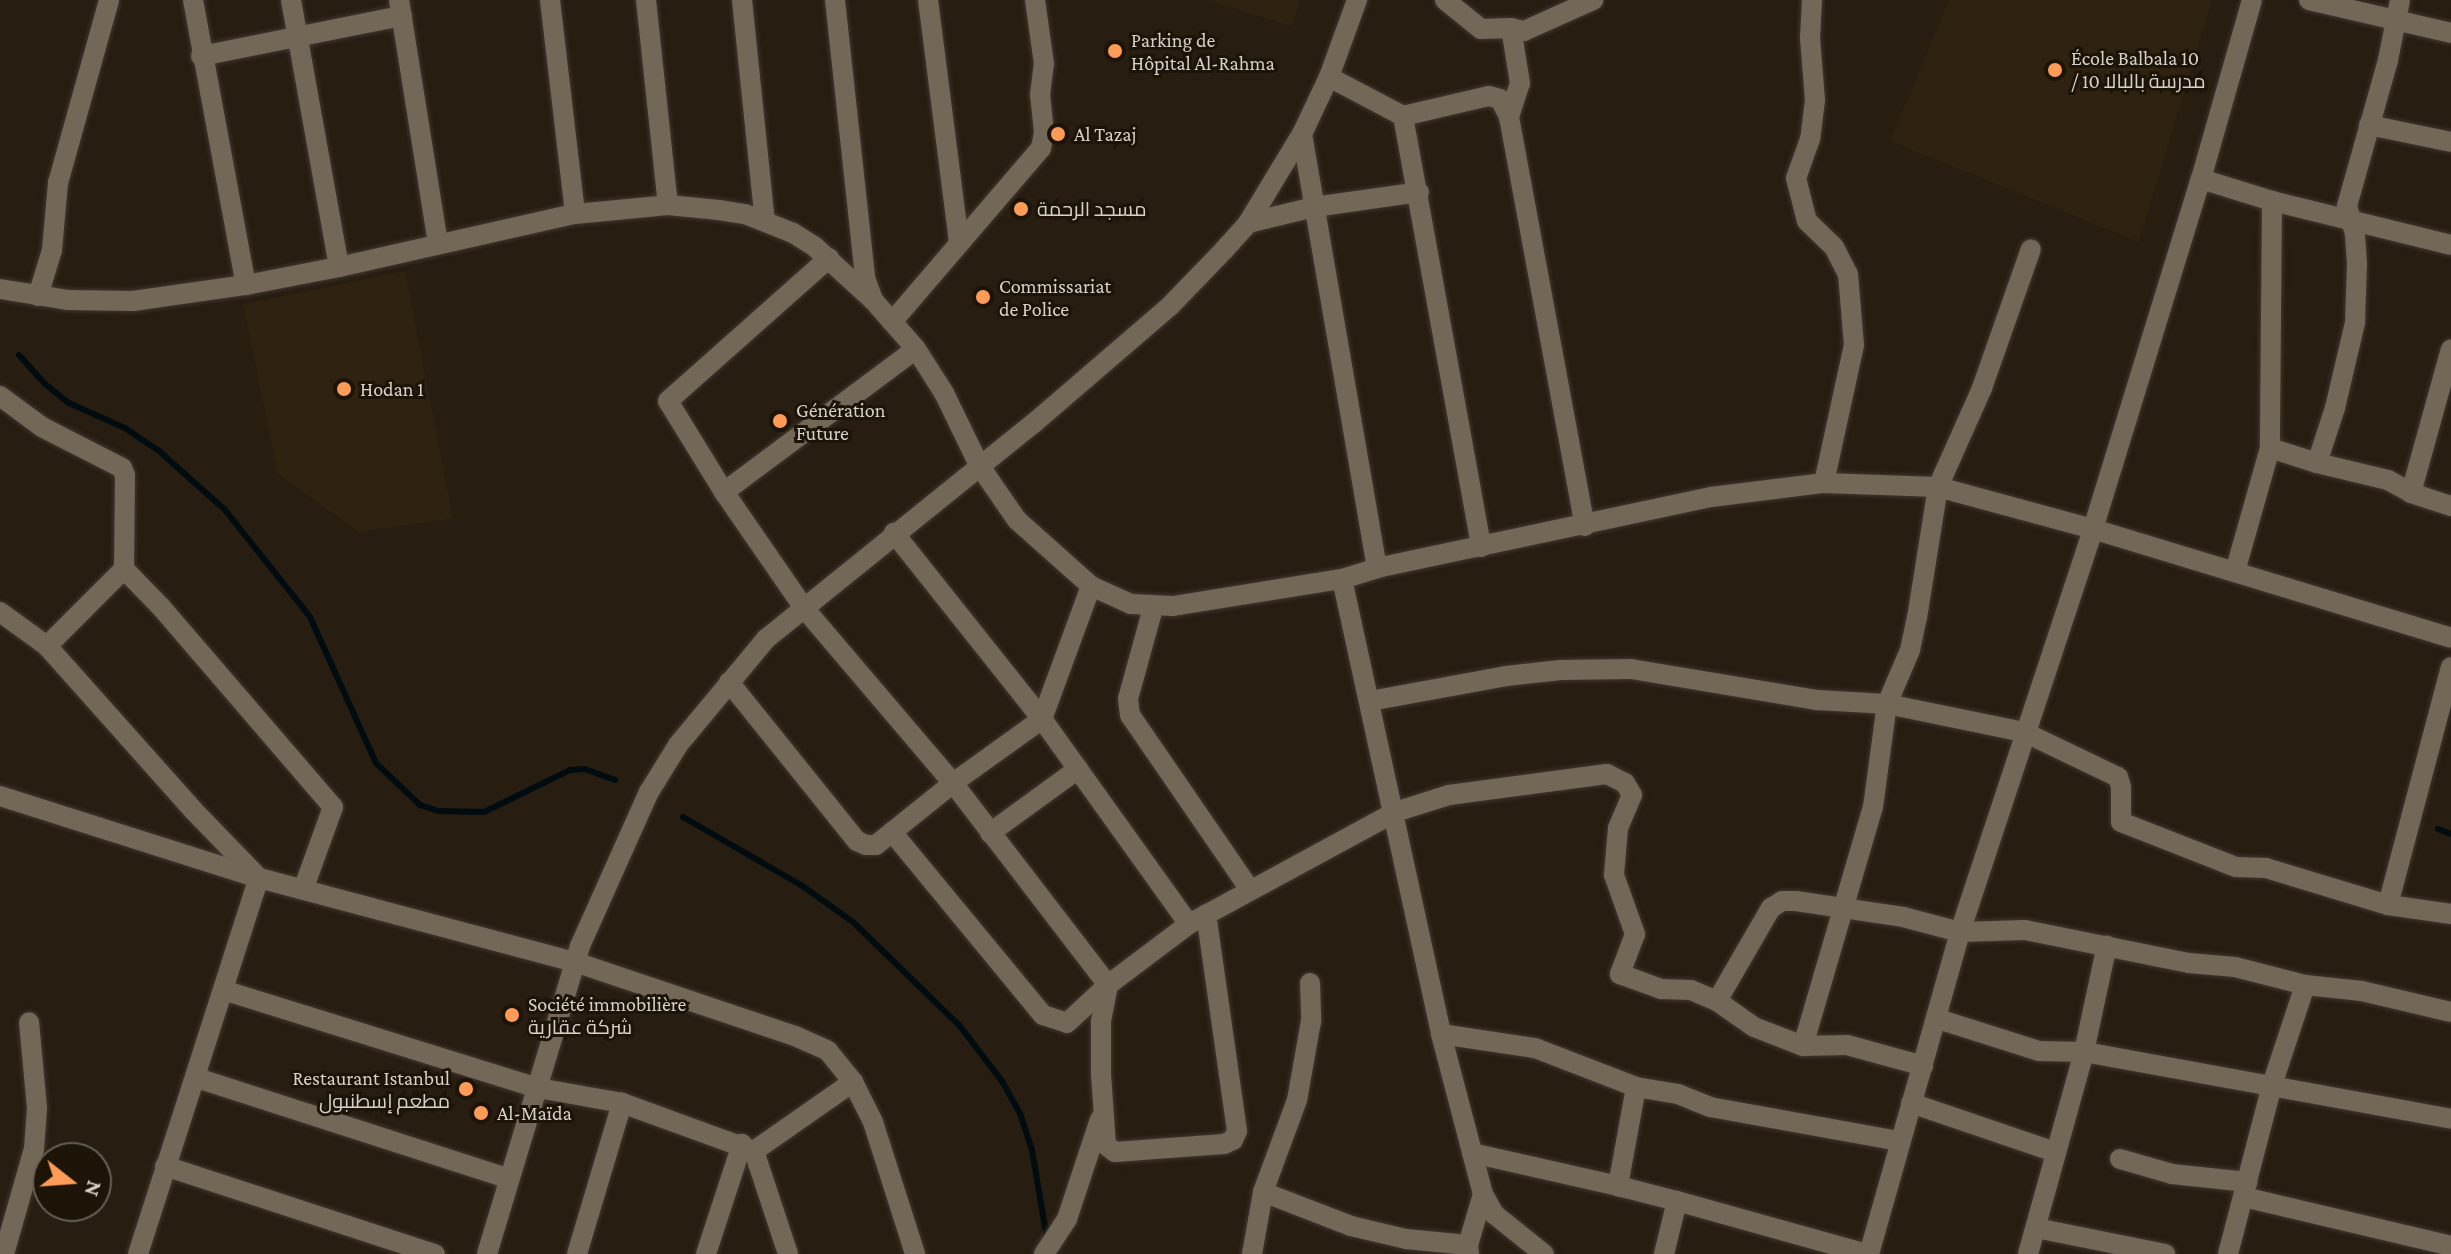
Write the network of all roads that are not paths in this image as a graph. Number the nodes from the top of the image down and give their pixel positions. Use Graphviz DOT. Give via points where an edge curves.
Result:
graph roads {
  1 [pos="109,0"];
  2 [pos="193,0"];
  3 [pos="291,0"];
  4 [pos="550,0"];
  5 [pos="646,0"];
  6 [pos="742,0"];
  7 [pos="835,0"];
  8 [pos="928,0"];
  9 [pos="1035,0"];
  10 [pos="1357,0"];
  11 [pos="1445,0"];
  12 [pos="1593,0"];
  13 [pos="1812,0"];
  14 [pos="2252,0"];
  15 [pos="2309,0"];
  16 [pos="2400,0"];
  17 [pos="401,8"];
  18 [pos="2397,21"];
  19 [pos="1511,28"];
  20 [pos="2451,33"];
  21 [pos="297,35"];
  22 [pos="201,56"];
  23 [pos="1329,77"];
  24 [pos="1403,116"];
  25 [pos="1509,117"];
  26 [pos="2369,125"];
  27 [pos="1302,134"];
  28 [pos="2451,142"];
  29 [pos="2201,179"];
  30 [pos="1419,192"];
  31 [pos="2272,201"];
  32 [pos="668,205"];
  33 [pos="1314,207"];
  34 [pos="575,214"];
  35 [pos="765,221"];
  36 [pos="2350,221"];
  37 [pos="1248,223"];
  38 [pos="959,241"];
  39 [pos="438,243"];
  40 [pos="2451,245"];
  41 [pos="2031,249"];
  42 [pos="829,258"];
  43 [pos="339,267"];
  44 [pos="246,285"];
  45 [pos="0,289"];
  46 [pos="38,296"];
  47 [pos="873,300"];
  48 [pos="892,322"];
  49 [pos="916,349"];
  50 [pos="2451,349"];
  51 [pos="0,396"];
  52 [pos="2270,448"];
  53 [pos="2317,463"];
  54 [pos="979,465"];
  55 [pos="1824,483"];
  56 [pos="1938,487"];
  57 [pos="724,492"];
  58 [pos="2411,493"];
  59 [pos="2451,506"];
  60 [pos="1585,526"];
  61 [pos="2093,529"];
  62 [pos="894,533"];
  63 [pos="1481,547"];
  64 [pos="1377,568"];
  65 [pos="124,569"];
  66 [pos="2235,572"];
  67 [pos="1342,579"];
  68 [pos="1091,586"];
  69 [pos="804,608"];
  70 [pos="1153,608"];
  71 [pos="0,612"];
  72 [pos="2451,638"];
  73 [pos="47,646"];
  74 [pos="2451,667"];
  75 [pos="729,682"];
  76 [pos="1370,701"];
  77 [pos="1887,704"];
  78 [pos="1042,719"];
  79 [pos="2024,732"];
  80 [pos="1078,769"];
  81 [pos="953,783"];
  82 [pos="0,796"];
  83 [pos="1395,812"];
  84 [pos="892,832"];
  85 [pos="990,833"];
  86 [pos="259,878"];
  87 [pos="1249,888"];
  88 [pos="303,890"];
  89 [pos="2388,905"];
  90 [pos="1846,907"];
  91 [pos="2451,914"];
  92 [pos="1198,919"];
  93 [pos="1960,932"];
  94 [pos="2107,945"];
  95 [pos="575,962"];
  96 [pos="1310,983"];
  97 [pos="1108,985"];
  98 [pos="2305,985"];
  99 [pos="223,990"];
  100 [pos="1717,1001"];
  101 [pos="2451,1012"];
  102 [pos="1938,1019"];
  103 [pos="29,1022"];
  104 [pos="1441,1034"];
  105 [pos="1803,1046"];
  106 [pos="2084,1052"];
  107 [pos="1923,1066"];
  108 [pos="197,1078"];
  109 [pos="853,1082"];
  110 [pos="2272,1085"];
  111 [pos="1636,1087"];
  112 [pos="538,1088"];
  113 [pos="622,1103"];
  114 [pos="1911,1103"];
  115 [pos="1104,1108"];
  116 [pos="2451,1119"];
  117 [pos="1899,1141"];
  118 [pos="748,1148"];
  119 [pos="2055,1152"];
  120 [pos="1472,1153"];
  121 [pos="2120,1159"];
  122 [pos="165,1166"];
  123 [pos="509,1179"];
  124 [pos="1618,1186"];
  125 [pos="2246,1189"];
  126 [pos="1263,1192"];
  127 [pos="1483,1194"];
  128 [pos="1677,1201"];
  129 [pos="2036,1228"];
  130 [pos="2451,1246"];
  131 [pos="1468,1249"];
  132 [pos="142,1253"];
  133 [pos="4,1254"];
  134 [pos="435,1254"];
  135 [pos="487,1254"];
  136 [pos="577,1254"];
  137 [pos="706,1254"];
  138 [pos="788,1254"];
  139 [pos="915,1254"];
  140 [pos="1044,1254"];
  141 [pos="1252,1254"];
  142 [pos="1544,1254"];
  143 [pos="1664,1254"];
  144 [pos="1868,1254"];
  145 [pos="2028,1254"];
  146 [pos="2165,1254"];
  147 [pos="2228,1254"];
  1 -- 46 [label="street" via="58,183 52,250"];
  2 -- 22 [label="street"];
  3 -- 21 [label="street"];
  4 -- 34 [label="street"];
  5 -- 32 [label="street"];
  6 -- 35 [label="street"];
  7 -- 47 [label="street" via="865,278"];
  8 -- 38 [label="street"];
  9 -- 38 [label="street" via="1044,64 1044,140"];
  10 -- 23 [label="street"];
  11 -- 19 [label="street" via="1481,29"];
  12 -- 19 [label="street" via="1524,31"];
  13 -- 55 [label="street" via="1815,100 1810,139 1796,178 1807,221 1834,247 1848,274 1854,345"];
  14 -- 29 [label="street"];
  15 -- 18 [label="street"];
  16 -- 18 [label="street"];
  17 -- 21 [label="street"];
  17 -- 39 [label="street"];
  18 -- 20 [label="street"];
  18 -- 26 [label="street"];
  19 -- 25 [label="street" via="1520,83"];
  21 -- 22 [label="street"];
  21 -- 43 [label="street"];
  22 -- 44 [label="street"];
  23 -- 24 [label="street"];
  23 -- 27 [label="street"];
  24 -- 25 [label="street" via="1489,96 1500,99"];
  24 -- 30 [label="street"];
  25 -- 60 [label="street"];
  26 -- 28 [label="street"];
  26 -- 36 [label="street" via="2347,206"];
  27 -- 33 [label="street"];
  27 -- 37 [label="street"];
  29 -- 31 [label="street"];
  29 -- 61 [label="street"];
  30 -- 33 [label="street"];
  30 -- 63 [label="street"];
  31 -- 36 [label="street"];
  31 -- 52 [label="street"];
  32 -- 34 [label="street"];
  32 -- 35 [label="street"];
  33 -- 37 [label="street"];
  33 -- 64 [label="street"];
  34 -- 39 [label="street"];
  35 -- 42 [label="street"];
  36 -- 40 [label="street"];
  36 -- 53 [label="street" via="2357,264 2355,323"];
  37 -- 54 [label="street" via="1170,306"];
  38 -- 48 [label="street"];
  39 -- 43 [label="street"];
  41 -- 56 [label="street" via="1982,388"];
  42 -- 47 [label="street"];
  42 -- 57 [label="street" via="668,401"];
  43 -- 44 [label="street"];
  44 -- 46 [label="street" via="133,301"];
  45 -- 46 [label="street"];
  47 -- 48 [label="street"];
  48 -- 49 [label="street"];
  49 -- 54 [label="street"];
  49 -- 57 [label="street"];
  50 -- 58 [label="street"];
  51 -- 65 [label="street" via="67,443 122,468 127,507"];
  52 -- 53 [label="street"];
  52 -- 66 [label="street"];
  53 -- 58 [label="street" via="2388,480"];
  54 -- 62 [label="street"];
  54 -- 68 [label="street" via="1017,520"];
  55 -- 56 [label="street"];
  55 -- 60 [label="street" via="1711,497"];
  56 -- 61 [label="street"];
  56 -- 77 [label="street" via="1915,629"];
  57 -- 69 [label="street"];
  58 -- 59 [label="street"];
  60 -- 63 [label="street"];
  61 -- 66 [label="street"];
  61 -- 79 [label="street"];
  62 -- 69 [label="street"];
  62 -- 78 [label="street"];
  63 -- 64 [label="street"];
  64 -- 67 [label="street"];
  65 -- 73 [label="street"];
  65 -- 88 [label="street" via="333,807"];
  66 -- 72 [label="street"];
  67 -- 70 [label="street"];
  67 -- 76 [label="street"];
  68 -- 70 [label="street"];
  68 -- 78 [label="street"];
  69 -- 75 [label="street" via="766,639"];
  69 -- 81 [label="street"];
  70 -- 87 [label="street" via="1128,699 1130,715"];
  71 -- 73 [label="street"];
  73 -- 86 [label="street"];
  74 -- 89 [label="street"];
  75 -- 84 [label="street" via="857,841 876,845"];
  75 -- 95 [label="street" via="678,745 649,792"];
  76 -- 77 [label="street" via="1506,676 1631,669 1817,700"];
  76 -- 83 [label="street"];
  77 -- 79 [label="street"];
  77 -- 90 [label="street" via="1873,807"];
  78 -- 80 [label="street"];
  78 -- 81 [label="street"];
  79 -- 89 [label="street" via="2118,777 2119,819 2126,825 2236,867 2266,868"];
  79 -- 93 [label="street"];
  80 -- 85 [label="street"];
  80 -- 92 [label="street"];
  81 -- 84 [label="street"];
  81 -- 85 [label="street"];
  82 -- 86 [label="street"];
  83 -- 87 [label="street"];
  83 -- 100 [label="street" via="1449,795 1607,774 1625,783 1632,795 1618,828 1614,875 1635,934 1620,974"];
  83 -- 104 [label="street"];
  84 -- 97 [label="street" via="1043,1015 1067,1023"];
  85 -- 97 [label="street"];
  86 -- 88 [label="street"];
  86 -- 99 [label="street"];
  87 -- 92 [label="street"];
  88 -- 95 [label="street"];
  89 -- 91 [label="street"];
  90 -- 93 [label="street"];
  90 -- 100 [label="street" via="1782,901 1771,908"];
  90 -- 105 [label="street"];
  92 -- 97 [label="street"];
  92 -- 115 [label="street" via="1237,1131 1233,1140 1115,1152 1106,1145"];
  93 -- 94 [label="street" via="2025,930"];
  93 -- 102 [label="street"];
  94 -- 98 [label="street"];
  94 -- 106 [label="street"];
  95 -- 109 [label="street" via="795,1036 828,1051"];
  95 -- 112 [label="street"];
  96 -- 126 [label="street" via="1311,1021 1297,1100"];
  97 -- 115 [label="street" via="1101,1021"];
  98 -- 101 [label="street" via="2362,991"];
  98 -- 110 [label="street"];
  99 -- 108 [label="street"];
  99 -- 112 [label="street"];
  100 -- 105 [label="street" via="1754,1027"];
  102 -- 106 [label="street" via="2039,1051"];
  102 -- 107 [label="street"];
  103 -- 133 [label="street" via="37,1108 34,1149"];
  104 -- 111 [label="street" via="1535,1048"];
  104 -- 120 [label="street"];
  105 -- 107 [label="street" via="1847,1045"];
  106 -- 110 [label="street"];
  106 -- 119 [label="street"];
  107 -- 114 [label="street"];
  108 -- 122 [label="street"];
  108 -- 123 [label="street"];
  109 -- 118 [label="street"];
  109 -- 139 [label="street" via="873,1122"];
  110 -- 116 [label="street"];
  110 -- 125 [label="street"];
  111 -- 117 [label="street" via="1786,1123"];
  111 -- 124 [label="street"];
  112 -- 113 [label="street"];
  112 -- 123 [label="street"];
  113 -- 118 [label="street"];
  113 -- 136 [label="street"];
  114 -- 117 [label="street"];
  114 -- 119 [label="street"];
  115 -- 140 [label="street" via="1067,1219"];
  117 -- 144 [label="street"];
  118 -- 137 [label="street"];
  118 -- 138 [label="street"];
  119 -- 129 [label="street"];
  120 -- 124 [label="street"];
  120 -- 127 [label="street"];
  121 -- 125 [label="street"];
  122 -- 132 [label="street"];
  122 -- 134 [label="street"];
  123 -- 135 [label="street"];
  124 -- 128 [label="street"];
  125 -- 130 [label="street"];
  125 -- 147 [label="street"];
  126 -- 131 [label="street" via="1351,1226"];
  126 -- 141 [label="street"];
  127 -- 131 [label="street"];
  127 -- 142 [label="street" via="1494,1214"];
  128 -- 143 [label="street"];
  128 -- 144 [label="street"];
  129 -- 145 [label="street"];
  129 -- 146 [label="street"];
}
